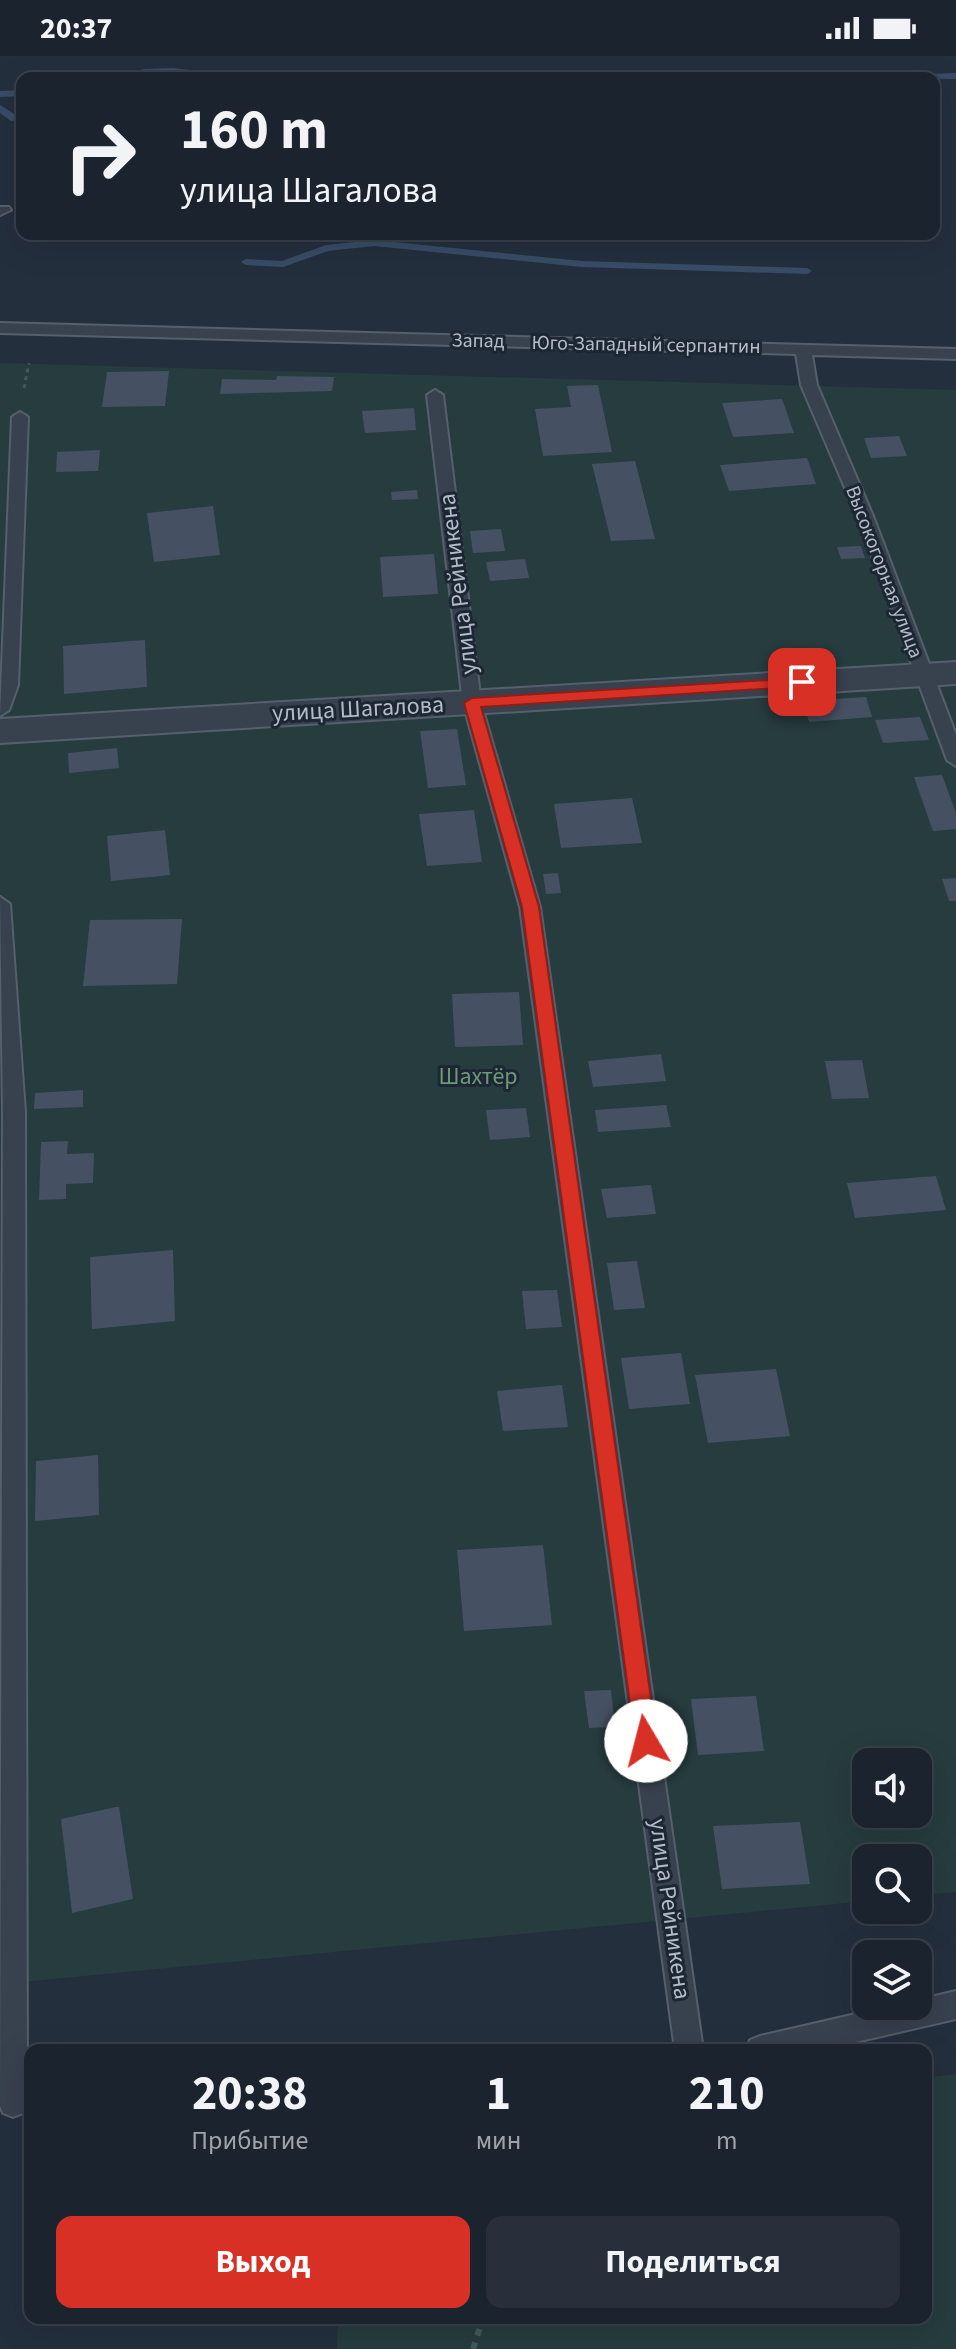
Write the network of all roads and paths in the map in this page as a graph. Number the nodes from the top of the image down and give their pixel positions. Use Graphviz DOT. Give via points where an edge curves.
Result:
graph roads {
  1 [pos="0,328"];
  2 [pos="44,330"];
  3 [pos="803,350"];
  4 [pos="956,354"];
  5 [pos="435,395"];
  6 [pos="20,417"];
  7 [pos="939,674"];
  8 [pos="472,703"];
  9 [pos="0,710"];
  10 [pos="0,731"];
  11 [pos="956,760"];
  12 [pos="0,904"];
  13 [pos="956,2005"];
  14 [pos="688,2044"];
  15 [pos="786,2044"];
  16 [pos="14,2103"];
  17 [pos="481,2324"];
  18 [pos="473,2349"];
  1 -- 2 [label="lane"];
  2 -- 3 [label="lane, Юго-Западный серпантин"];
  2 -- 6 [label="path" via="28,364"];
  3 -- 4 [label="lane"];
  3 -- 7 [label="lane, Высокогорная улица" via="809,385"];
  5 -- 8 [label="lane, улица Рейникена"];
  6 -- 9 [label="lane" via="9,685"];
  7 -- 8 [label="street, улица Шагалова"];
  7 -- 11 [label="lane, Высокогорная улица"];
  8 -- 10 [label="street, улица Шагалова"];
  8 -- 14 [label="lane, улица Рейникена" via="530,907"];
  12 -- 16 [label="lane" via="14,1112"];
  13 -- 15 [label="lane"];
  17 -- 18 [label="path"];
}
